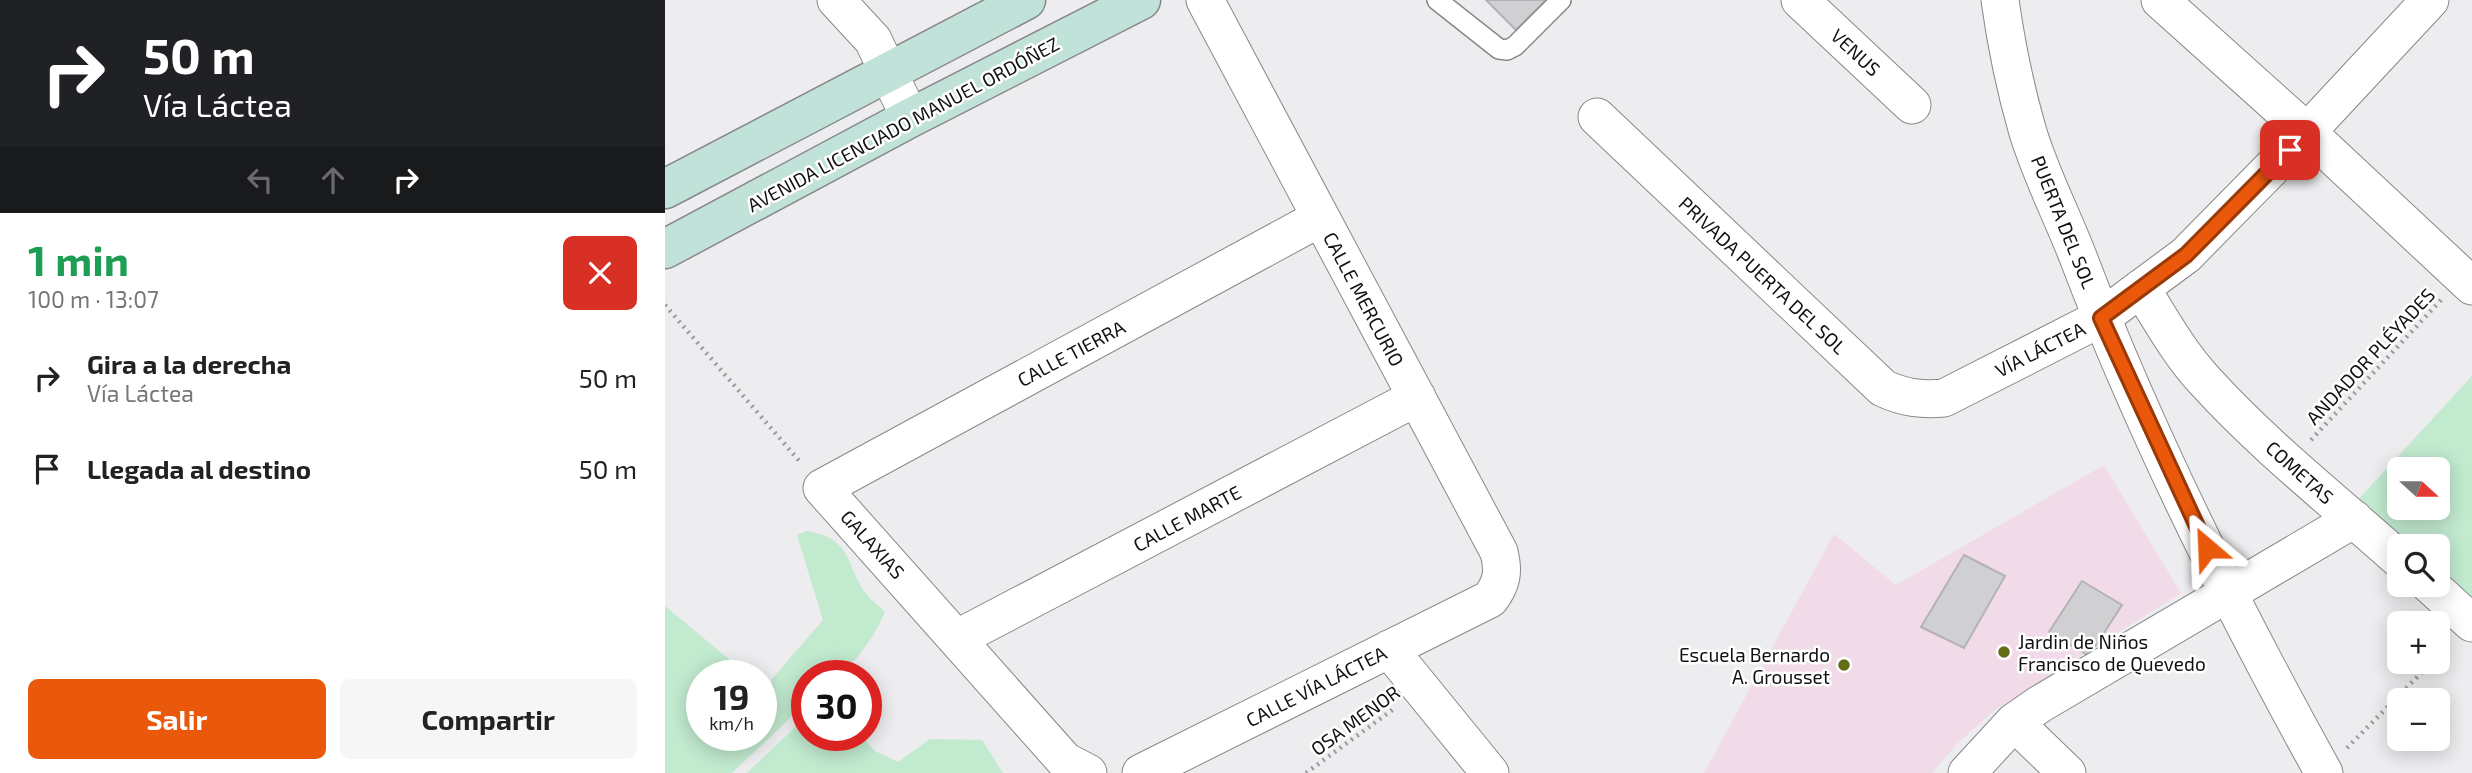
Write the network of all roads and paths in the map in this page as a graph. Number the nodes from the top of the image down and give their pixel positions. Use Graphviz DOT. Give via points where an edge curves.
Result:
graph roads {
  1 [pos="836,0"];
  2 [pos="1026,0"];
  3 [pos="1141,0"];
  4 [pos="1205,0"];
  5 [pos="1437,0"];
  6 [pos="1561,0"];
  7 [pos="1800,0"];
  8 [pos="2000,0"];
  9 [pos="2160,0"];
  10 [pos="2430,0"];
  11 [pos="888,73"];
  12 [pos="1912,104"];
  13 [pos="1597,117"];
  14 [pos="909,118"];
  15 [pos="2307,132"];
  16 [pos="666,186"];
  17 [pos="1320,218"];
  18 [pos="665,249"];
  19 [pos="2467,282"];
  20 [pos="2141,288"];
  21 [pos="665,305"];
  22 [pos="2101,318"];
  23 [pos="1417,397"];
  24 [pos="1944,398"];
  25 [pos="2289,464"];
  26 [pos="822,488"];
  27 [pos="2354,519"];
  28 [pos="2387,548"];
  29 [pos="2229,594"];
  30 [pos="2443,597"];
  31 [pos="1490,599"];
  32 [pos="2472,623"];
  33 [pos="958,638"];
  34 [pos="1389,649"];
  35 [pos="2421,674"];
  36 [pos="1421,689"];
  37 [pos="2014,722"];
  38 [pos="1088,773"];
  39 [pos="1141,773"];
  40 [pos="1306,773"];
  41 [pos="1490,773"];
  42 [pos="1967,773"];
  43 [pos="2067,773"];
  44 [pos="2324,773"];
  1 -- 11 [label="street" via="873,40"];
  2 -- 11 [label="main road"];
  3 -- 14 [label="main road, AVENIDA LICENCIADO MANUEL ORDÓÑEZ"];
  4 -- 17 [label="street, CALLE MERCURIO"];
  5 -- 6 [label="lane" via="1499,49 1507,50"];
  7 -- 12 [label="street, VENUS"];
  8 -- 22 [label="street, PUERTA DEL SOL" via="2028,131"];
  9 -- 15 [label="street"];
  10 -- 15 [label="street, VÍA LÁCTEA"];
  11 -- 14 [label="street"];
  11 -- 16 [label="main road"];
  13 -- 24 [label="street, PRIVADA PUERTA DEL SOL" via="1883,388 1924,400"];
  14 -- 18 [label="main road, AVENIDA LICENCIADO MANUEL ORDÓÑEZ"];
  15 -- 19 [label="street"];
  15 -- 20 [label="street, VÍA LÁCTEA" via="2186,255"];
  17 -- 23 [label="street, CALLE MERCURIO"];
  17 -- 26 [label="street, CALLE TIERRA"];
  19 -- 25 [label="path, ANDADOR PLÉYADES"];
  20 -- 22 [label="street, VÍA LÁCTEA"];
  20 -- 25 [label="street, COMETAS" via="2179,350 2205,381"];
  21 -- 26 [label="path"];
  22 -- 24 [label="street, VÍA LÁCTEA"];
  22 -- 29 [label="street, PUERTA DEL SOL"];
  23 -- 31 [label="street, CALLE MERCURIO" via="1499,552 1502,579"];
  23 -- 33 [label="street, CALLE MARTE"];
  25 -- 27 [label="street, COMETAS"];
  26 -- 33 [label="street, GALAXIAS"];
  27 -- 28 [label="street, COMETAS"];
  27 -- 29 [label="street"];
  29 -- 37 [label="street"];
  29 -- 44 [label="street, PUERTA DEL SOL"];
  30 -- 32 [label="street"];
  31 -- 34 [label="street, CALLE VÍA LÁCTEA"];
  33 -- 38 [label="street, GALAXIAS" via="1065,761"];
  34 -- 36 [label="street"];
  34 -- 39 [label="street, CALLE VÍA LÁCTEA"];
  35 -- 44 [label="path"];
  36 -- 40 [label="path, OSA MENOR"];
  36 -- 41 [label="street"];
  37 -- 42 [label="street"];
  37 -- 43 [label="street"];
}
